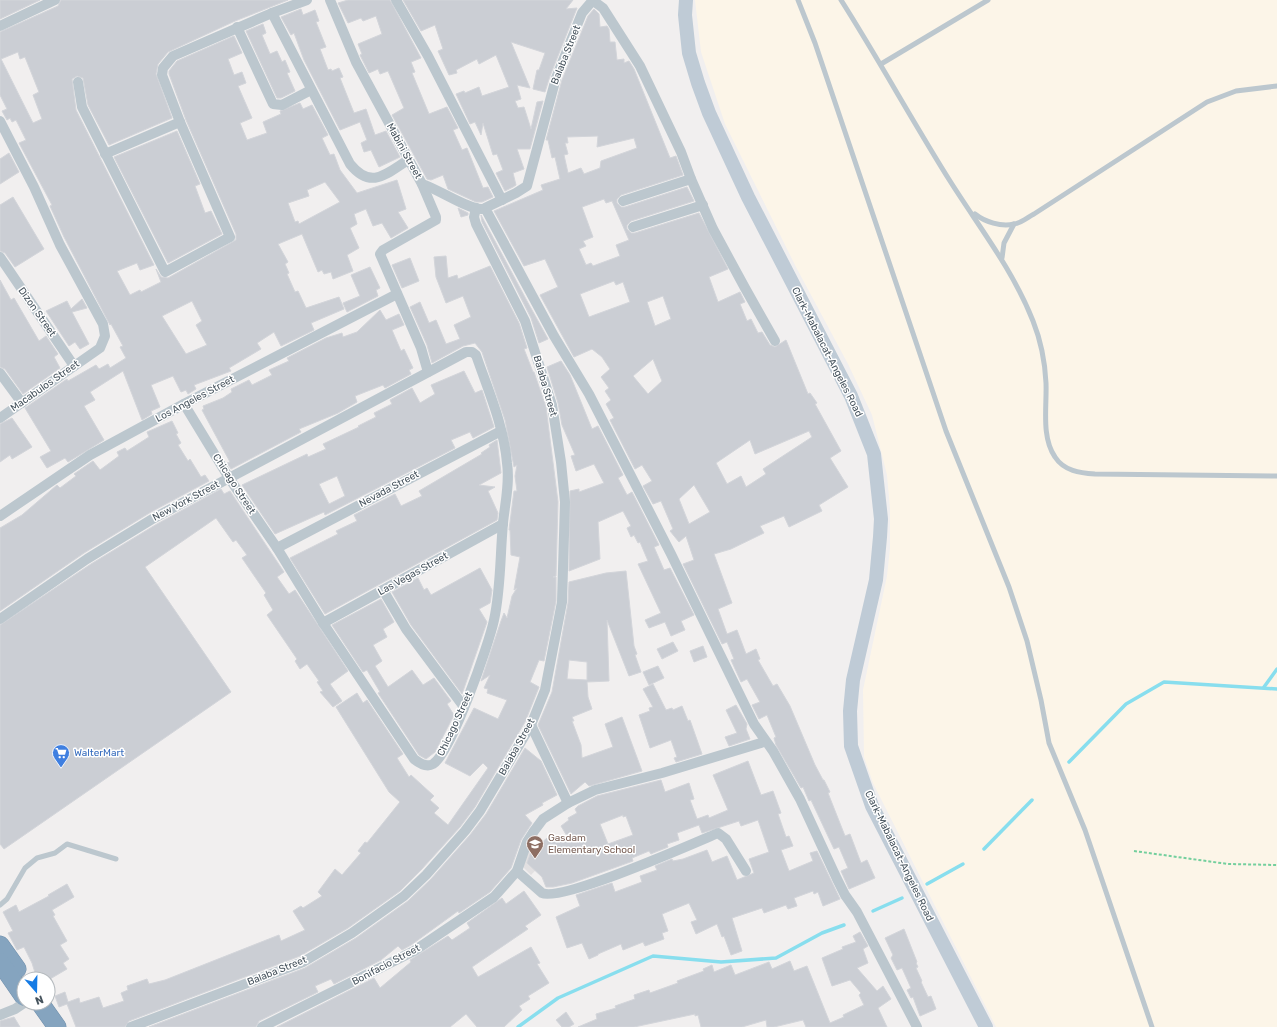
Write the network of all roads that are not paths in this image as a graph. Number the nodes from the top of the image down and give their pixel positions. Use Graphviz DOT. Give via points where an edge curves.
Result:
graph roads {
  1 [pos="55,0"];
  2 [pos="307,0"];
  3 [pos="330,0"];
  4 [pos="396,0"];
  5 [pos="592,0"];
  6 [pos="686,0"];
  7 [pos="798,0"];
  8 [pos="841,0"];
  9 [pos="988,0"];
  10 [pos="272,12"];
  11 [pos="0,26"];
  12 [pos="237,28"];
  13 [pos="881,64"];
  14 [pos="78,82"];
  15 [pos="1277,86"];
  16 [pos="311,90"];
  17 [pos="0,121"];
  18 [pos="180,122"];
  19 [pos="105,154"];
  20 [pos="408,160"];
  21 [pos="691,179"];
  22 [pos="422,184"];
  23 [pos="502,200"];
  24 [pos="623,201"];
  25 [pos="703,206"];
  26 [pos="480,208"];
  27 [pos="971,210"];
  28 [pos="1014,224"];
  29 [pos="633,227"];
  30 [pos="0,257"];
  31 [pos="1002,258"];
  32 [pos="397,294"];
  33 [pos="775,341"];
  34 [pos="466,352"];
  35 [pos="74,366"];
  36 [pos="428,372"];
  37 [pos="0,373"];
  38 [pos="22,403"];
  39 [pos="184,404"];
  40 [pos="0,418"];
  41 [pos="501,431"];
  42 [pos="1277,476"];
  43 [pos="229,478"];
  44 [pos="0,516"];
  45 [pos="503,524"];
  46 [pos="277,548"];
  47 [pos="383,590"];
  48 [pos="0,619"];
  49 [pos="323,623"];
  50 [pos="464,707"];
  51 [pos="531,725"];
  52 [pos="764,742"];
  53 [pos="568,803"];
  54 [pos="116,859"];
  55 [pos="517,871"];
  56 [pos="746,871"];
  57 [pos="0,906"];
  58 [pos="0,946"];
  59 [pos="0,962"];
  60 [pos="18,971"];
  61 [pos="16,985"];
  62 [pos="16,1008"];
  63 [pos="33,1011"];
  64 [pos="46,1011"];
  65 [pos="0,1015"];
  66 [pos="44,1027"];
  67 [pos="57,1027"];
  68 [pos="131,1027"];
  69 [pos="262,1027"];
  70 [pos="917,1027"];
  71 [pos="986,1027"];
  72 [pos="1152,1027"];
  1 -- 11 [label="street"];
  2 -- 10 [label="street"];
  3 -- 20 [label="street, Mabini Street" via="356,62"];
  4 -- 23 [label="street" via="432,63"];
  5 -- 21 [label="street" via="603,8 640,66"];
  5 -- 23 [label="street, Balaba Street" via="582,13 556,78 527,186"];
  6 -- 71 [label="main road, Clark-Mabalacat-Angeles Road" via="689,52 709,113 748,197 851,396 874,454 881,519 880,538 876,580 853,680 850,711 851,746 875,812"];
  7 -- 72 [label="lane" via="815,43 946,431 1009,587 1027,641 1049,743 1086,830"];
  8 -- 13 [label="lane"];
  9 -- 13 [label="lane"];
  10 -- 12 [label="street"];
  10 -- 16 [label="street"];
  12 -- 16 [label="street" via="273,104 282,105"];
  12 -- 18 [label="street" via="173,56 163,68 162,75"];
  13 -- 27 [label="lane" via="928,145"];
  14 -- 19 [label="street" via="82,107"];
  15 -- 28 [label="lane" via="1236,91 1207,102 1034,214"];
  16 -- 20 [label="street" via="350,164 358,174 368,179 378,178"];
  17 -- 35 [label="street, Macabulos Street" via="60,245 103,324 104,336 100,348"];
  18 -- 19 [label="street"];
  18 -- 19 [label="street" via="230,237 165,272"];
  20 -- 22 [label="street, Mabini Street"];
  21 -- 24 [label="street"];
  21 -- 25 [label="street"];
  22 -- 26 [label="street" via="462,203"];
  22 -- 32 [label="street, Mabini Street" via="436,220 380,254"];
  23 -- 26 [label="street, Balaba Street"];
  25 -- 29 [label="street"];
  25 -- 33 [label="street"];
  26 -- 51 [label="street, Balaba Street" via="476,224 525,321 552,405 565,502 562,602 545,690"];
  26 -- 52 [label="street" via="589,394"];
  27 -- 28 [label="lane" via="986,221"];
  27 -- 31 [label="lane"];
  28 -- 31 [label="lane" via="1004,242"];
  30 -- 35 [label="street, Dizon Street"];
  31 -- 42 [label="lane" via="1033,321 1039,340 1046,382 1047,436 1053,453 1061,464 1076,471 1095,474"];
  32 -- 36 [label="street" via="421,348"];
  32 -- 39 [label="street, Los Angeles Street"];
  34 -- 36 [label="street, New York Street"];
  34 -- 41 [label="street, Chicago Street" via="476,355"];
  35 -- 38 [label="street, Macabulos Street"];
  36 -- 43 [label="street, New York Street"];
  37 -- 38 [label="street"];
  38 -- 40 [label="street, Macabulos Street"];
  39 -- 43 [label="street, Chicago Street"];
  39 -- 44 [label="street, Los Angeles Street" via="90,455"];
  41 -- 45 [label="street, Chicago Street" via="508,463 508,493"];
  41 -- 46 [label="street, Nevada Street"];
  43 -- 46 [label="street, Chicago Street"];
  43 -- 48 [label="street, New York Street" via="118,539"];
  45 -- 47 [label="street, Las Vegas Street"];
  45 -- 50 [label="street, Chicago Street" via="499,590 494,619 486,651"];
  46 -- 49 [label="street, Chicago Street"];
  47 -- 49 [label="street, Las Vegas Street"];
  47 -- 50 [label="street" via="406,629"];
  49 -- 50 [label="street, Chicago Street" via="414,759 420,764 431,765 440,758"];
  51 -- 53 [label="street"];
  51 -- 68 [label="street, Balaba Street" via="480,811 426,875 404,896 352,933 303,962"];
  52 -- 53 [label="street" via="595,790"];
  52 -- 70 [label="street" via="773,751 800,799 845,896 857,912"];
  53 -- 55 [label="street" via="543,819 534,831 527,842"];
  54 -- 57 [label="lane" via="67,844 55,853 37,858 25,868 7,899"];
  55 -- 56 [label="street" via="542,893 555,894 624,871 718,833 726,838"];
  55 -- 69 [label="street, Bonifacio Street" via="494,896 414,951"];
  58 -- 60 [label="highway"];
  59 -- 61 [label="highway"];
  62 -- 65 [label="street"];
  63 -- 66 [label="highway"];
  64 -- 67 [label="highway"];
}
